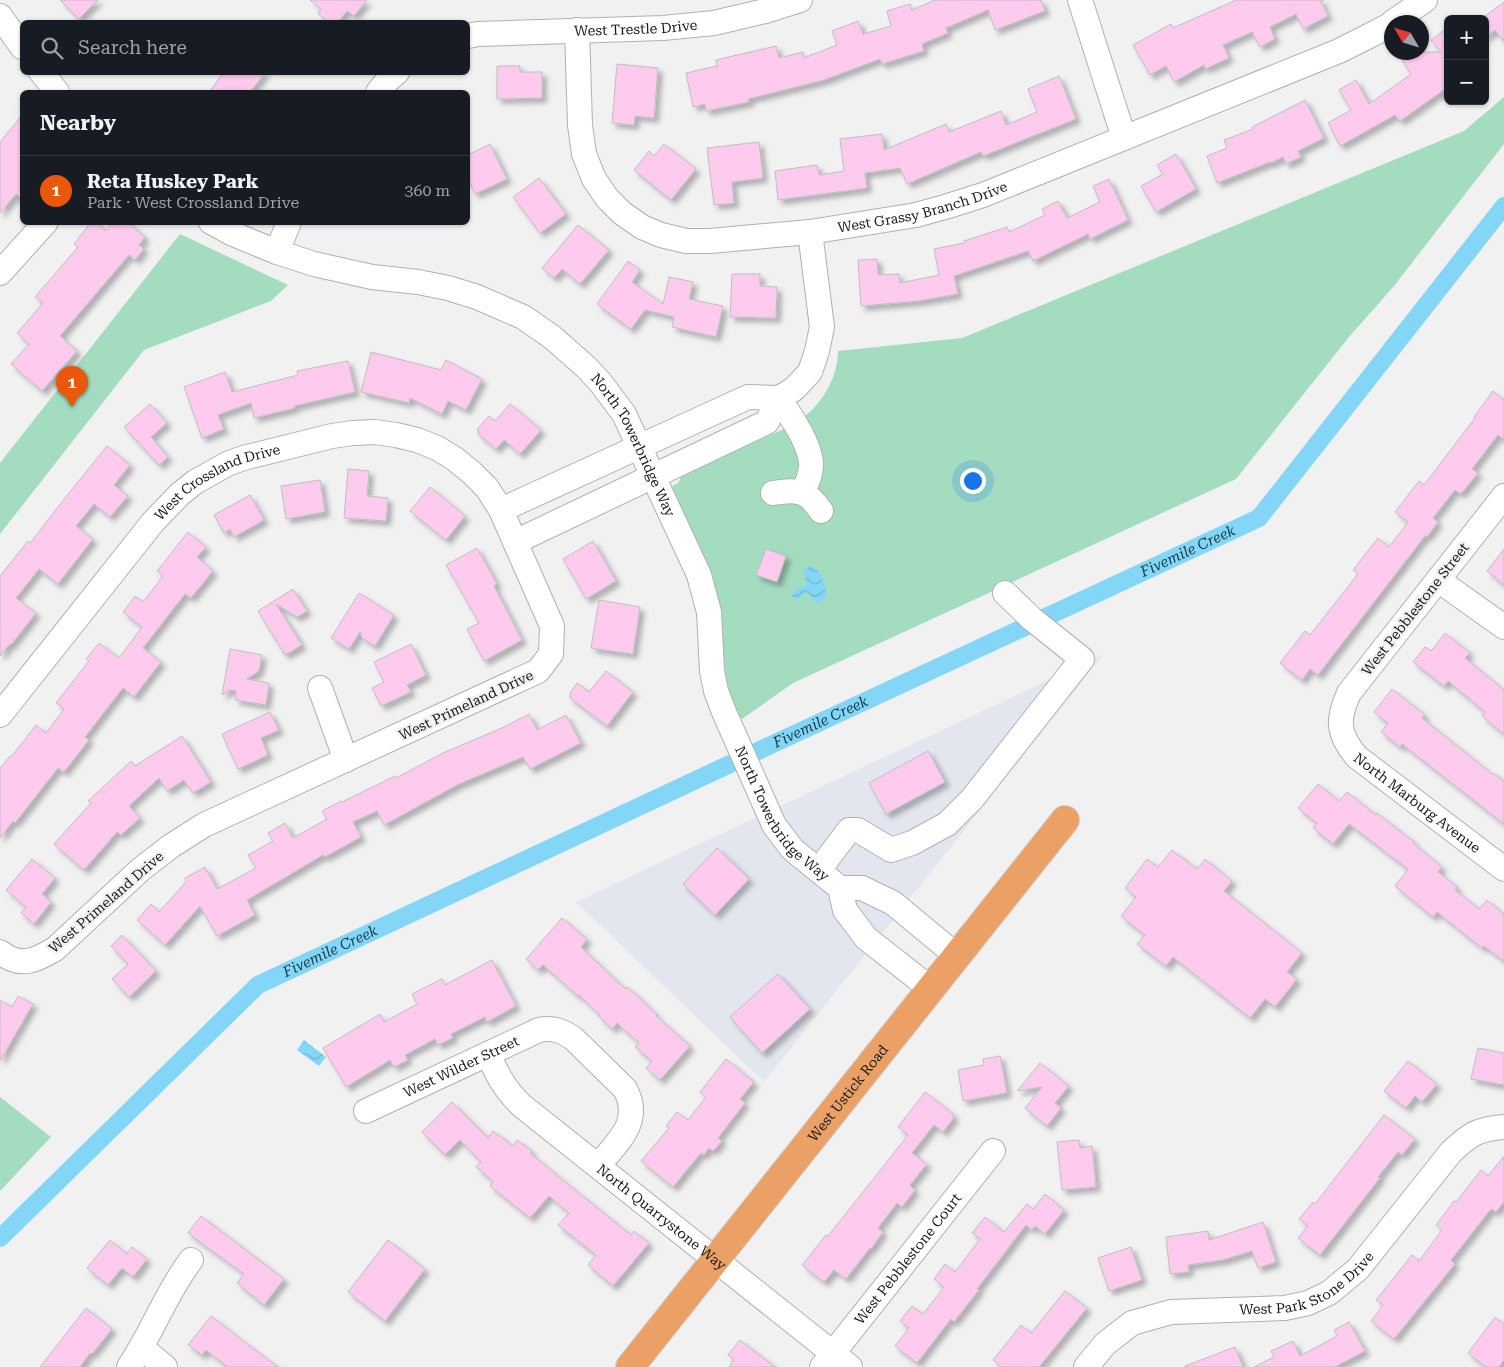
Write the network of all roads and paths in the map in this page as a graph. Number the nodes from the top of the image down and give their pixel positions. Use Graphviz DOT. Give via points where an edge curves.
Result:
graph roads {
  1 [pos="800,0"];
  2 [pos="1080,0"];
  3 [pos="1425,0"];
  4 [pos="1403,15"];
  5 [pos="0,16"];
  6 [pos="1384,28"];
  7 [pos="577,30"];
  8 [pos="470,36"];
  9 [pos="20,44"];
  10 [pos="43,75"];
  11 [pos="394,75"];
  12 [pos="55,90"];
  13 [pos="380,90"];
  14 [pos="1124,138"];
  15 [pos="43,225"];
  16 [pos="217,225"];
  17 [pos="288,225"];
  18 [pos="810,232"];
  19 [pos="277,252"];
  20 [pos="0,273"];
  21 [pos="780,398"];
  22 [pos="640,446"];
  23 [pos="654,476"];
  24 [pos="773,493"];
  25 [pos="802,493"];
  26 [pos="1504,496"];
  27 [pos="501,510"];
  28 [pos="821,511"];
  29 [pos="515,542"];
  30 [pos="1438,580"];
  31 [pos="1005,593"];
  32 [pos="1504,627"];
  33 [pos="551,654"];
  34 [pos="320,688"];
  35 [pos="0,715"];
  36 [pos="1341,729"];
  37 [pos="346,760"];
  38 [pos="1065,820"];
  39 [pos="1504,869"];
  40 [pos="819,870"];
  41 [pos="840,888"];
  42 [pos="0,952"];
  43 [pos="957,956"];
  44 [pos="931,989"];
  45 [pos="488,1054"];
  46 [pos="366,1111"];
  47 [pos="1495,1128"];
  48 [pos="992,1150"];
  49 [pos="598,1166"];
  50 [pos="191,1260"];
  51 [pos="716,1260"];
  52 [pos="135,1358"];
  53 [pos="835,1362"];
  54 [pos="165,1367"];
  55 [pos="630,1367"];
  56 [pos="1086,1367"];
  1 -- 7 [label="street, West Trestle Drive" via="714,23"];
  2 -- 14 [label="street"];
  3 -- 4 [label="street, West Grassy Branch Drive"];
  5 -- 9 [label="street"];
  6 -- 14 [label="street, West Grassy Branch Drive" via="1339,51"];
  7 -- 8 [label="street, West Trestle Drive"];
  7 -- 18 [label="street, West Grassy Branch Drive" via="584,154 594,179 622,213 642,227 686,241"];
  10 -- 12 [label="street"];
  11 -- 13 [label="street"];
  14 -- 18 [label="street, West Grassy Branch Drive" via="945,208"];
  15 -- 20 [label="street"];
  16 -- 19 [label="street, North Towerbridge Way"];
  17 -- 19 [label="street"];
  18 -- 21 [label="street" via="822,327 810,372"];
  19 -- 22 [label="street, North Towerbridge Way" via="346,272 448,288 477,296 523,318 568,349 600,382 624,414"];
  21 -- 22 [label="street" via="748,397"];
  21 -- 23 [label="street" via="767,422"];
  21 -- 25 [label="street" via="804,440 811,463 808,482"];
  22 -- 23 [label="street, North Towerbridge Way"];
  22 -- 27 [label="street"];
  23 -- 29 [label="street"];
  23 -- 40 [label="street, North Towerbridge Way" via="705,593 712,671 724,712 774,825 792,849"];
  24 -- 25 [label="street" via="789,490"];
  25 -- 28 [label="street" via="814,500"];
  26 -- 30 [label="street, West Pebblestone Street"];
  27 -- 29 [label="street, West Crossland Drive"];
  27 -- 35 [label="street, West Crossland Drive" via="487,488 455,459 437,448 396,435 375,432 332,436 229,464 195,482 166,507"];
  29 -- 33 [label="street, West Crossland Drive" via="552,626"];
  30 -- 32 [label="street"];
  30 -- 36 [label="street, West Pebblestone Street" via="1349,693 1341,710"];
  31 -- 40 [label="street" via="1082,660 972,799 947,824 912,844 891,850 858,830 849,830"];
  33 -- 37 [label="street, West Primeland Drive" via="538,671"];
  34 -- 37 [label="street"];
  36 -- 39 [label="street, North Marburg Avenue" via="1346,745 1357,757"];
  37 -- 42 [label="street, West Primeland Drive" via="221,816 179,841 140,870 40,958 16,961"];
  38 -- 43 [label="main road, West Ustick Road"];
  40 -- 41 [label="street, North Towerbridge Way"];
  41 -- 43 [label="street, North Towerbridge Way" via="862,888 893,903"];
  41 -- 44 [label="street, North Towerbridge Way" via="845,910 866,938"];
  43 -- 44 [label="main road, West Ustick Road"];
  44 -- 51 [label="main road, West Ustick Road"];
  45 -- 46 [label="street, West Wilder Street"];
  45 -- 49 [label="street, North Quarrystone Way" via="500,1080 521,1105"];
  45 -- 49 [label="street, West Wilder Street" via="539,1030 557,1030 574,1040 625,1089 632,1117 628,1128"];
  47 -- 56 [label="street, West Park Stone Drive" via="1468,1137 1451,1152 1358,1269 1329,1293 1308,1303 1285,1308 1171,1312 1132,1323 1105,1344"];
  48 -- 53 [label="street, West Pebblestone Court"];
  49 -- 51 [label="street, North Quarrystone Way"];
  50 -- 52 [label="street" via="181,1272"];
  51 -- 53 [label="street, North Quarrystone Way"];
  51 -- 55 [label="main road, West Ustick Road"];
  52 -- 54 [label="street"];
}
